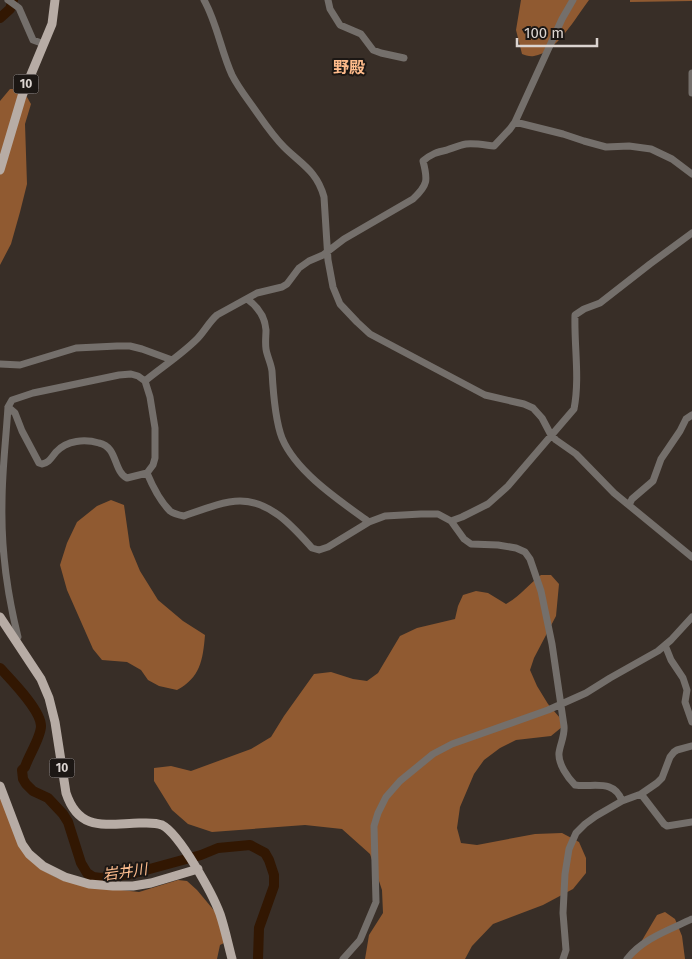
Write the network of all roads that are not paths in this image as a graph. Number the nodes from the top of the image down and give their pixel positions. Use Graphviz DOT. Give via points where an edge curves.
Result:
graph roads {
  1 [pos="8,0"];
  2 [pos="55,0"];
  3 [pos="204,0"];
  4 [pos="328,0"];
  5 [pos="573,0"];
  6 [pos="44,44"];
  7 [pos="404,58"];
  8 [pos="692,74"];
  9 [pos="692,93"];
  10 [pos="515,122"];
  11 [pos="0,170"];
  12 [pos="692,174"];
  13 [pos="692,233"];
  14 [pos="328,252"];
  15 [pos="247,299"];
  16 [pos="172,360"];
  17 [pos="0,364"];
  18 [pos="145,381"];
  19 [pos="8,407"];
  20 [pos="692,415"];
  21 [pos="552,435"];
  22 [pos="147,473"];
  23 [pos="629,505"];
  24 [pos="451,521"];
  25 [pos="369,522"];
  26 [pos="692,557"];
  27 [pos="0,616"];
  28 [pos="692,618"];
  29 [pos="15,640"];
  30 [pos="665,645"];
  31 [pos="560,705"];
  32 [pos="692,722"];
  33 [pos="692,746"];
  34 [pos="0,786"];
  35 [pos="642,794"];
  36 [pos="622,801"];
  37 [pos="692,822"];
  38 [pos="196,868"];
  39 [pos="692,920"];
  40 [pos="232,959"];
  41 [pos="343,959"];
  42 [pos="563,959"];
  43 [pos="626,959"];
  1 -- 6 [label="street" via="19,8 33,40"];
  2 -- 6 [label="main road, 10" via="52,24"];
  3 -- 14 [label="street" via="240,89 268,128 321,186"];
  4 -- 7 [label="street" via="340,25 361,34 373,50"];
  5 -- 10 [label="street"];
  6 -- 11 [label="main road, 10" via="22,96"];
  8 -- 9 [label="street"];
  10 -- 12 [label="street" via="606,147 651,149"];
  10 -- 14 [label="street" via="494,146 466,144 429,155 423,161 427,176 423,190"];
  13 -- 21 [label="street" via="600,303 575,314 574,409"];
  14 -- 15 [label="street" via="299,268 282,287"];
  14 -- 21 [label="street" via="329,272 340,304 370,334 485,395 533,408"];
  15 -- 16 [label="street" via="217,315 198,338"];
  15 -- 25 [label="street" via="260,312 266,327 266,350 272,369 282,439 300,466 328,492"];
  16 -- 17 [label="street" via="142,348 117,346 76,348 20,365"];
  16 -- 18 [label="street"];
  18 -- 19 [label="street" via="131,374 119,375 33,393 12,400"];
  18 -- 22 [label="street" via="155,428 155,458"];
  19 -- 22 [label="street" via="15,413 31,450 42,464 47,463 65,444 93,441 111,450 122,476 127,478"];
  19 -- 29 [label="street" via="2,478 3,548 18,637"];
  20 -- 23 [label="street" via="686,419 661,459 653,481"];
  21 -- 23 [label="street"];
  21 -- 24 [label="street" via="488,504"];
  22 -- 25 [label="street" via="164,504 177,515 184,516 229,502 253,503 265,506 282,518 318,550"];
  23 -- 26 [label="street"];
  24 -- 25 [label="street" via="438,514 421,514 384,516"];
  24 -- 31 [label="street" via="471,544 516,548 530,559 541,591 552,644"];
  27 -- 29 [label="main road, 10"];
  28 -- 30 [label="street"];
  29 -- 38 [label="main road, 10" via="49,698 66,793 74,810 89,822 161,825 171,832"];
  30 -- 31 [label="street"];
  30 -- 32 [label="street" via="683,678 685,702"];
  31 -- 36 [label="street" via="564,733 558,755 565,771 576,785 605,786 615,791"];
  31 -- 41 [label="street" via="433,754 386,797 374,826 376,902 360,940"];
  33 -- 35 [label="street" via="674,752 662,778"];
  34 -- 38 [label="main road" via="22,844 29,854 65,877 89,884 133,886"];
  35 -- 36 [label="street"];
  35 -- 37 [label="street" via="667,826"];
  36 -- 42 [label="street" via="585,824 576,833 569,849 565,874 566,950"];
  38 -- 40 [label="main road, 10" via="220,913"];
  39 -- 43 [label="street" via="647,941"];
}
